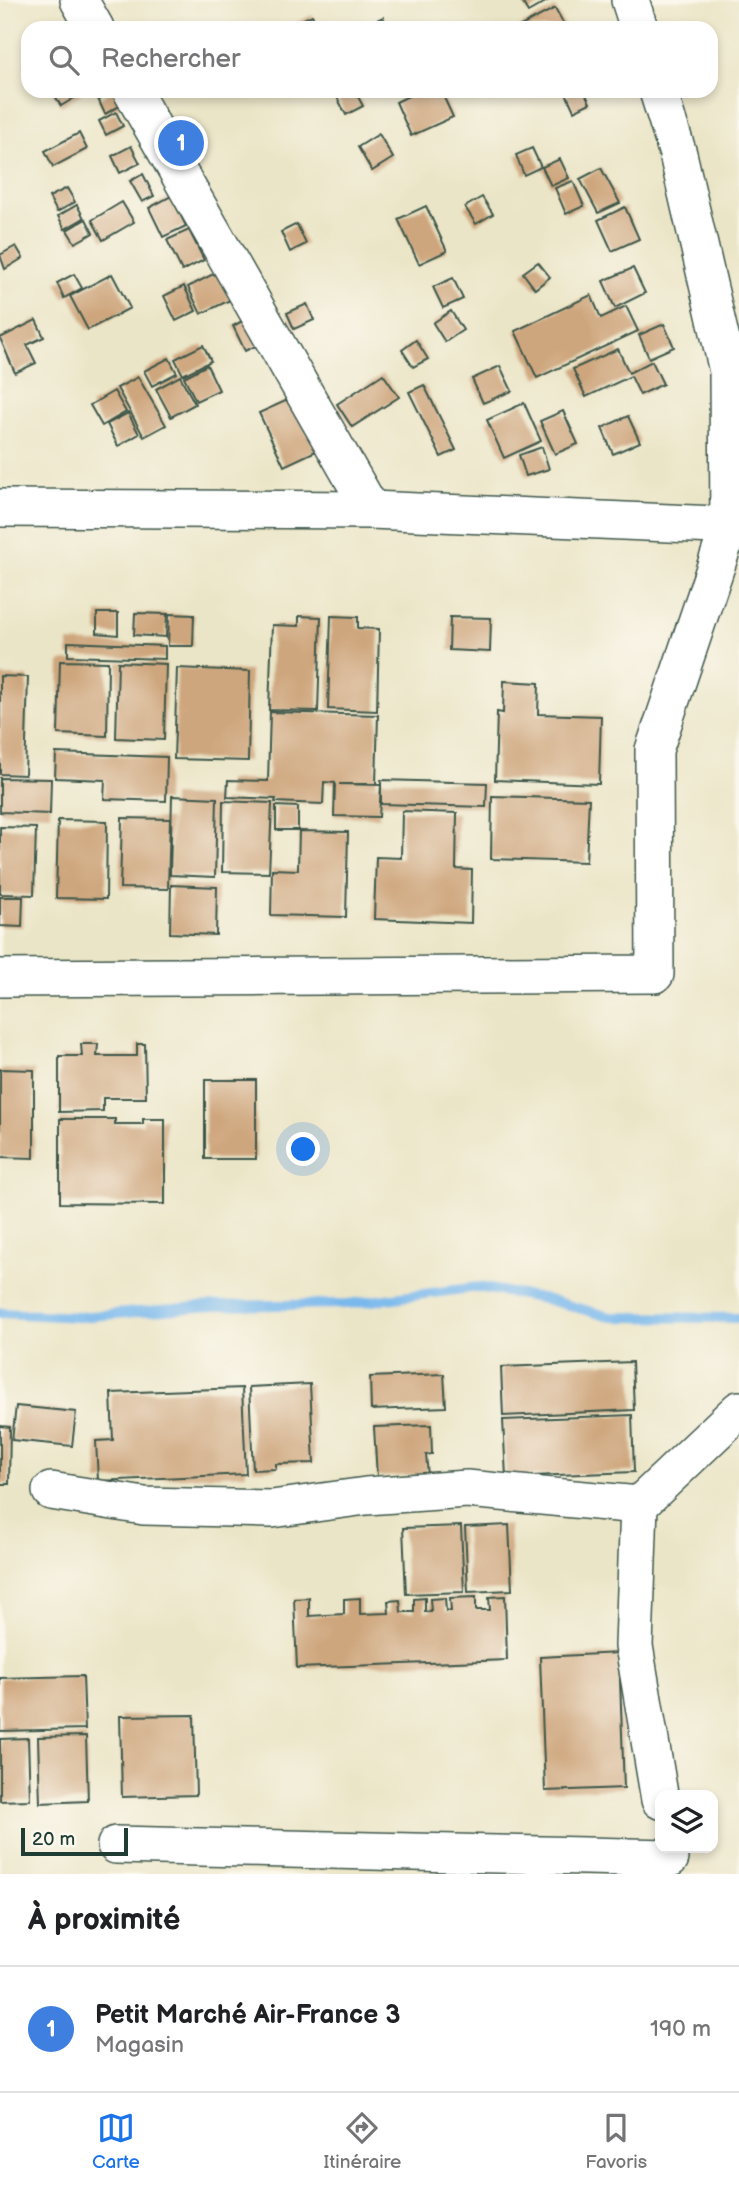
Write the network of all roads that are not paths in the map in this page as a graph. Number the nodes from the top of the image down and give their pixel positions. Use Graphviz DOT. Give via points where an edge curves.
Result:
graph roads {
  1 [pos="79,0"];
  2 [pos="630,0"];
  3 [pos="91,21"];
  4 [pos="637,21"];
  5 [pos="136,98"];
  6 [pos="661,98"];
  7 [pos="733,368"];
  8 [pos="0,508"];
  9 [pos="371,510"];
  10 [pos="734,527"];
  11 [pos="0,978"];
  12 [pos="739,1410"];
  13 [pos="51,1492"];
  14 [pos="639,1505"];
  15 [pos="658,1790"];
  16 [pos="116,1845"];
  17 [pos="671,1860"];
  1 -- 3 [label="street"];
  2 -- 4 [label="street"];
  5 -- 9 [label="street"];
  6 -- 7 [label="street"];
  7 -- 10 [label="street"];
  8 -- 9 [label="street"];
  9 -- 10 [label="street"];
  10 -- 11 [label="street" via="654,750 655,974"];
  12 -- 14 [label="street"];
  13 -- 14 [label="street" via="144,1506 272,1509 467,1489"];
  14 -- 15 [label="street" via="634,1646"];
  16 -- 17 [label="street"];
}
